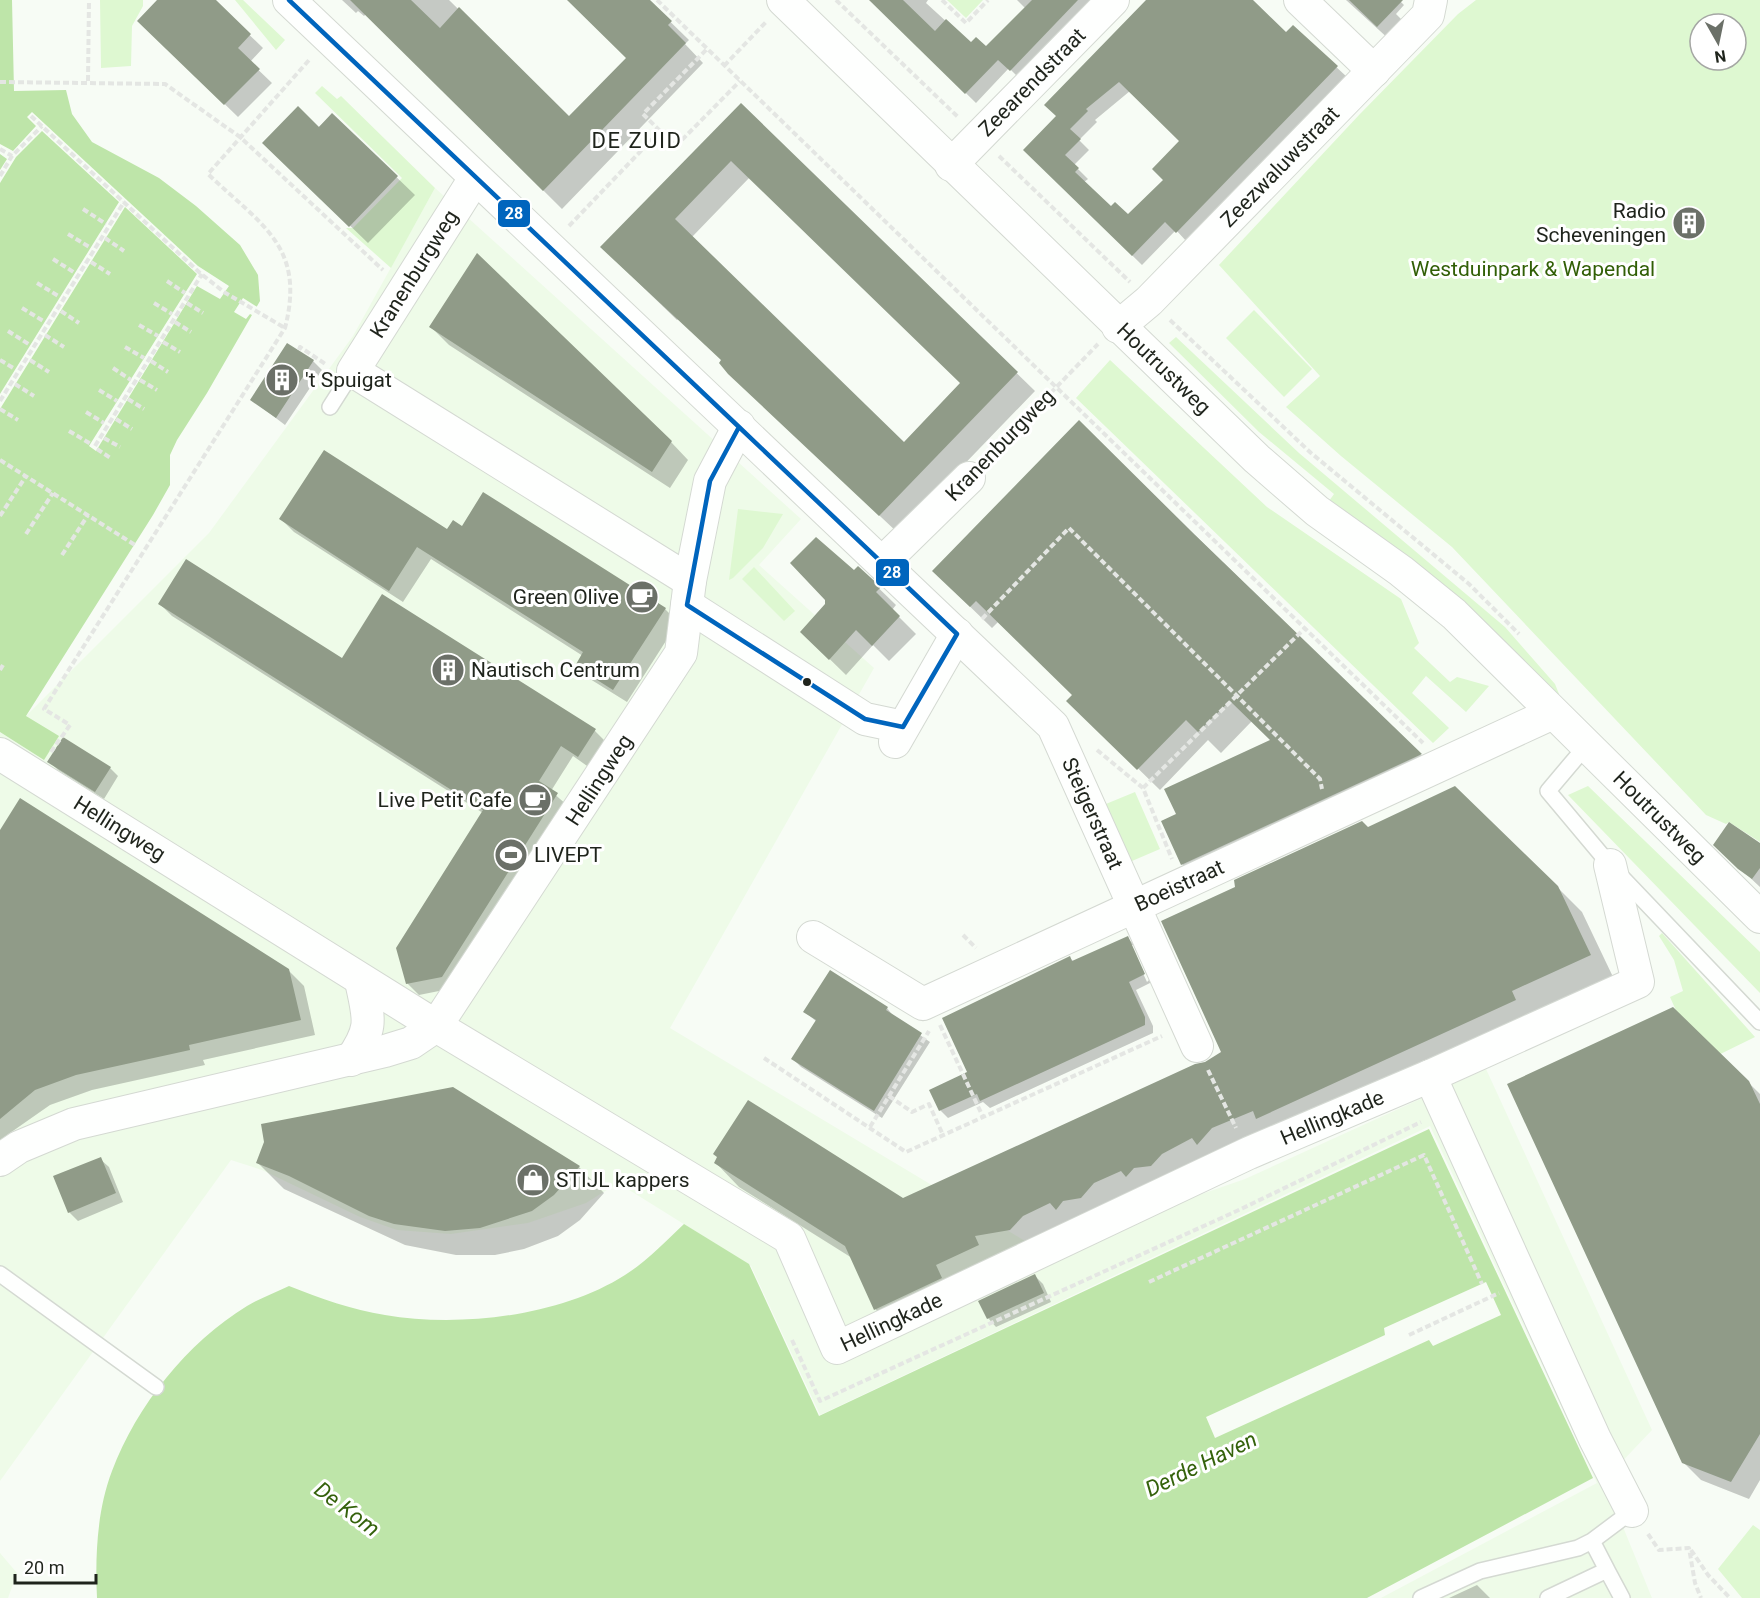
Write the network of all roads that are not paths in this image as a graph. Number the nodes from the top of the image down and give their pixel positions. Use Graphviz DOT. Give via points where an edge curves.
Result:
graph roads {
  1 [pos="289,0"];
  2 [pos="1113,0"];
  3 [pos="1300,0"];
  4 [pos="1431,0"];
  5 [pos="785,1"];
  6 [pos="1374,71"];
  7 [pos="951,165"];
  8 [pos="475,178"];
  9 [pos="1118,327"];
  10 [pos="350,375"];
  11 [pos="330,407"];
  12 [pos="739,426"];
  13 [pos="969,478"];
  14 [pos="882,563"];
  15 [pos="688,593"];
  16 [pos="957,634"];
  17 [pos="1553,713"];
  18 [pos="1586,746"];
  19 [pos="0,754"];
  20 [pos="1610,865"];
  21 [pos="1134,905"];
  22 [pos="1760,917"];
  23 [pos="813,937"];
  24 [pos="361,981"];
  25 [pos="1760,1022"];
  26 [pos="436,1026"];
  27 [pos="1192,1035"];
  28 [pos="351,1060"];
  29 [pos="1430,1076"];
  30 [pos="0,1160"];
  31 [pos="0,1274"];
  32 [pos="156,1387"];
  33 [pos="1632,1511"];
  34 [pos="1592,1541"];
  35 [pos="1607,1570"];
  36 [pos="1421,1598"];
  37 [pos="1548,1598"];
  38 [pos="1622,1598"];
  1 -- 8 [label="street"];
  2 -- 7 [label="street, Zeearendstraat"];
  3 -- 6 [label="street"];
  4 -- 6 [label="street, Zeezwaluwstraat" via="1428,15"];
  5 -- 7 [label="street, Houtrustweg"];
  6 -- 9 [label="street, Zeezwaluwstraat" via="1149,301"];
  7 -- 9 [label="street, Houtrustweg"];
  8 -- 10 [label="street, Kranenburgweg"];
  8 -- 12 [label="street"];
  9 -- 17 [label="street, Houtrustweg" via="1317,511 1454,614"];
  10 -- 11 [label="lane"];
  10 -- 15 [label="street"];
  12 -- 14 [label="street"];
  12 -- 15 [label="street, Hellingweg" via="710,482"];
  13 -- 14 [label="street, Kranenburgweg"];
  14 -- 16 [label="street"];
  15 -- 16 [label="street" via="865,719 899,734"];
  15 -- 26 [label="street, Hellingweg" via="681,653 672,669"];
  16 -- 21 [label="street, Steigerstraat" via="1053,726"];
  17 -- 18 [label="street, Houtrustweg"];
  17 -- 21 [label="street, Boeistraat"];
  18 -- 20 [label="lane" via="1548,791"];
  18 -- 22 [label="street, Houtrustweg"];
  19 -- 24 [label="street, Hellingweg"];
  20 -- 25 [label="lane"];
  20 -- 29 [label="street, Hellingkade" via="1638,982"];
  21 -- 23 [label="street, Boeistraat" via="924,1004"];
  21 -- 27 [label="street, Steigerstraat"];
  24 -- 26 [label="street, Hellingweg"];
  24 -- 28 [label="street" via="368,1013 366,1037"];
  26 -- 28 [label="street, Hellingweg" via="411,1043"];
  26 -- 29 [label="street, Hellingkade" via="789,1238 837,1348 1249,1153"];
  28 -- 30 [label="street, Hellingweg" via="74,1124"];
  29 -- 33 [label="street" via="1595,1439"];
  31 -- 32 [label="lane"];
  33 -- 34 [label="lane"];
  34 -- 35 [label="lane"];
  34 -- 36 [label="lane" via="1578,1548 1480,1571"];
  35 -- 37 [label="lane"];
  35 -- 38 [label="lane"];
}
